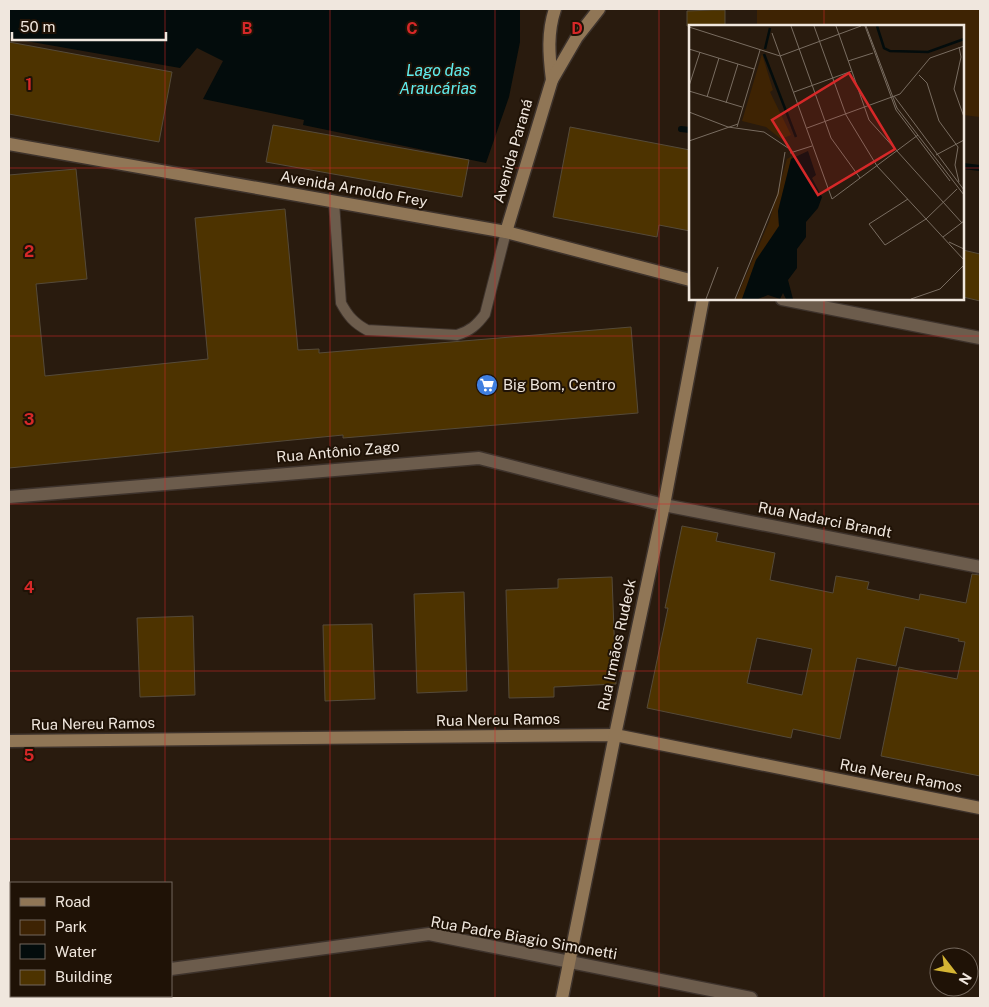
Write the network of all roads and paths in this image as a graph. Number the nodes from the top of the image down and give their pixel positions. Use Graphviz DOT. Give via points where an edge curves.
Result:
graph roads {
  1 [pos="555,9"];
  2 [pos="599,9"];
  3 [pos="552,80"];
  4 [pos="9,144"];
  5 [pos="334,202"];
  6 [pos="506,232"];
  7 [pos="689,280"];
  8 [pos="703,300"];
  9 [pos="787,300"];
  10 [pos="980,338"];
  11 [pos="9,497"];
  12 [pos="664,505"];
  13 [pos="980,567"];
  14 [pos="615,734"];
  15 [pos="9,741"];
  16 [pos="980,808"];
  17 [pos="569,962"];
  18 [pos="172,969"];
  19 [pos="562,998"];
  20 [pos="751,998"];
  1 -- 3 [label="street, Avenida Paraná" via="550,24 548,54"];
  2 -- 3 [label="street, Avenida Paraná" via="577,37"];
  3 -- 6 [label="street, Avenida Paraná"];
  4 -- 5 [label="street, Avenida Arnoldo Frey"];
  5 -- 6 [label="street, Avenida Arnoldo Frey"];
  5 -- 6 [label="lane" via="341,303 355,323 367,330 457,335 467,332 478,324 484,314"];
  6 -- 7 [label="street, Avenida Arnoldo Frey"];
  8 -- 12 [label="street, Rua Irmãos Rudeck"];
  9 -- 10 [label="street"];
  11 -- 12 [label="street, Rua Antônio Zago" via="479,458"];
  12 -- 13 [label="street, Rua Nadarci Brandt"];
  12 -- 14 [label="street, Rua Irmãos Rudeck"];
  14 -- 15 [label="street, Rua Nereu Ramos"];
  14 -- 16 [label="street, Rua Nereu Ramos"];
  14 -- 17 [label="street, Rua Irmãos Rudeck"];
  17 -- 18 [label="street, Rua Padre Biagio Simonetti" via="429,934"];
  17 -- 19 [label="street, Rua Irmãos Rudeck"];
  17 -- 20 [label="street, Rua Padre Biagio Simonetti"];
}
